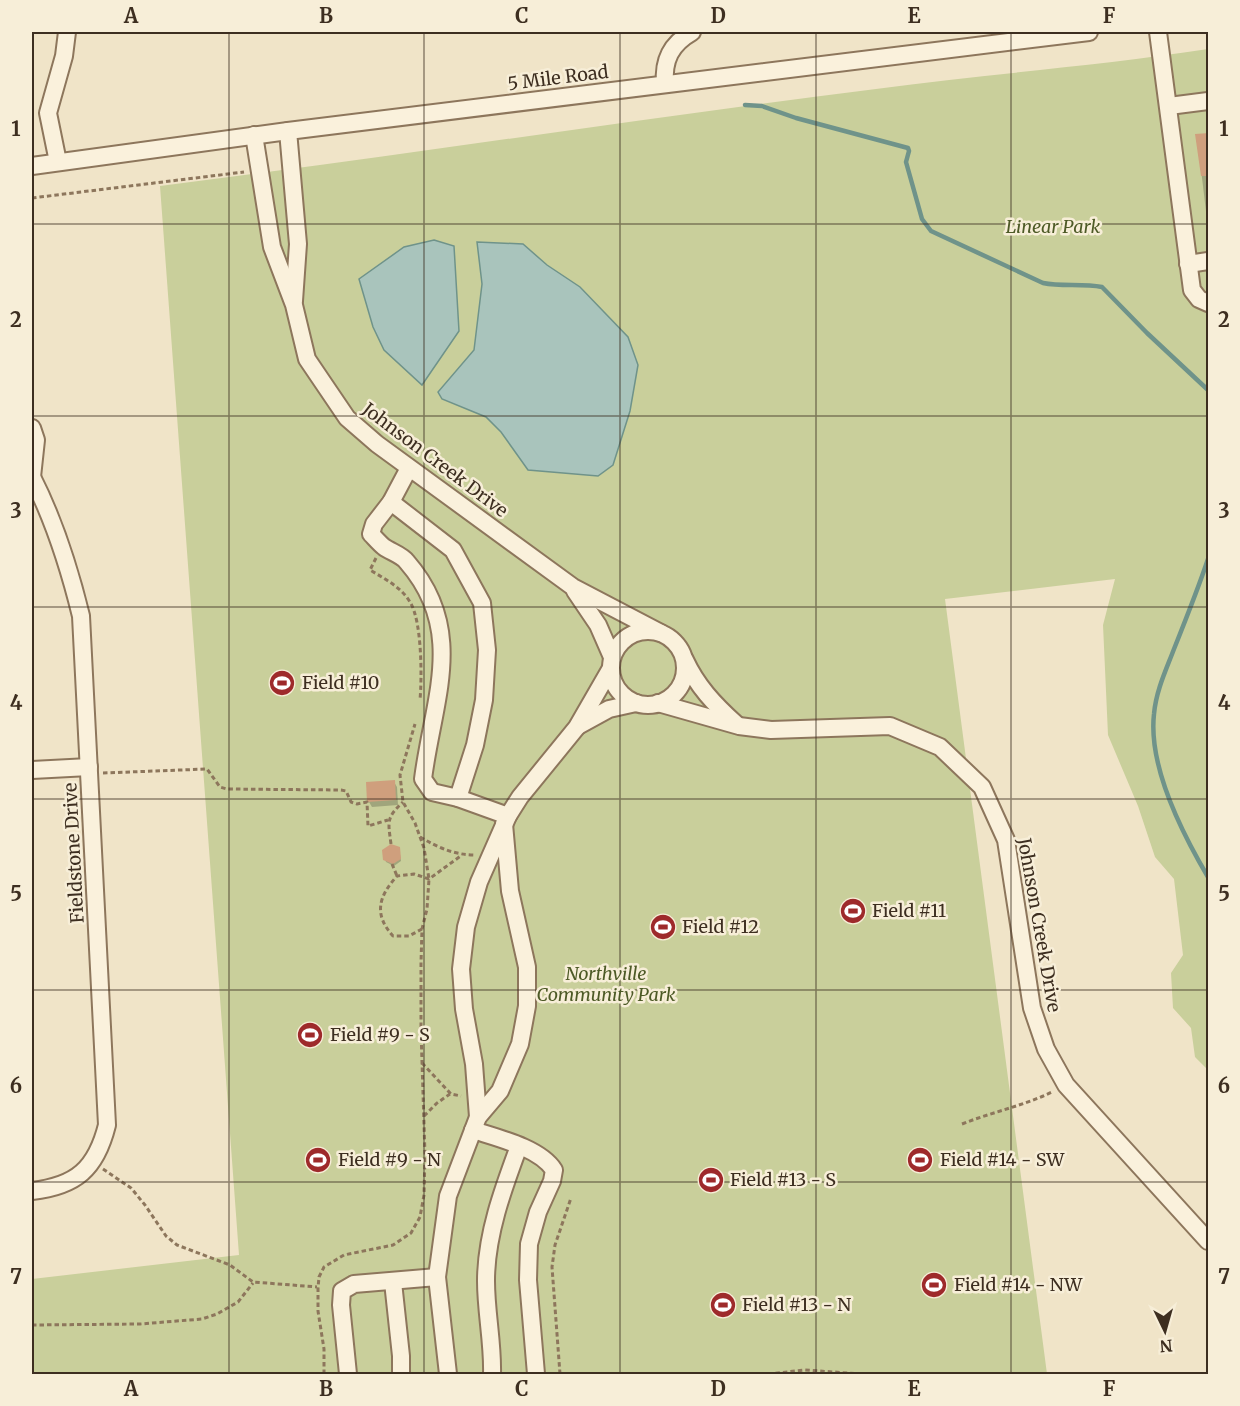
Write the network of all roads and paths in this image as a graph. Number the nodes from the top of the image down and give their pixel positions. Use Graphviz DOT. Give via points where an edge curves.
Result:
graph roads {
  1 [pos="67,32"];
  2 [pos="692,32"];
  3 [pos="1089,32"];
  4 [pos="1158,32"];
  5 [pos="665,84"];
  6 [pos="1209,101"];
  7 [pos="1169,106"];
  8 [pos="288,131"];
  9 [pos="254,135"];
  10 [pos="58,162"];
  11 [pos="32,166"];
  12 [pos="259,171"];
  13 [pos="32,198"];
  14 [pos="1209,261"];
  15 [pos="1188,264"];
  16 [pos="1209,303"];
  17 [pos="294,305"];
  18 [pos="32,428"];
  19 [pos="409,468"];
  20 [pos="32,477"];
  21 [pos="390,502"];
  22 [pos="382,546"];
  23 [pos="573,587"];
  24 [pos="661,633"];
  25 [pos="684,658"];
  26 [pos="611,662"];
  27 [pos="636,703"];
  28 [pos="658,703"];
  29 [pos="419,707"];
  30 [pos="416,718"];
  31 [pos="738,726"];
  32 [pos="577,727"];
  33 [pos="32,770"];
  34 [pos="89,771"];
  35 [pos="458,798"];
  36 [pos="403,802"];
  37 [pos="388,820"];
  38 [pos="506,820"];
  39 [pos="420,837"];
  40 [pos="391,844"];
  41 [pos="462,855"];
  42 [pos="489,858"];
  43 [pos="393,864"];
  44 [pos="398,876"];
  45 [pos="429,879"];
  46 [pos="422,929"];
  47 [pos="1065,1083"];
  48 [pos="451,1094"];
  49 [pos="424,1116"];
  50 [pos="476,1124"];
  51 [pos="962,1124"];
  52 [pos="519,1146"];
  53 [pos="93,1161"];
  54 [pos="32,1191"];
  55 [pos="571,1198"];
  56 [pos="1209,1240"];
  57 [pos="437,1277"];
  58 [pos="253,1282"];
  59 [pos="393,1282"];
  60 [pos="318,1288"];
  61 [pos="32,1325"];
  62 [pos="324,1374"];
  63 [pos="348,1374"];
  64 [pos="400,1374"];
  65 [pos="448,1374"];
  66 [pos="492,1374"];
  67 [pos="536,1374"];
  68 [pos="561,1374"];
  69 [pos="768,1374"];
  70 [pos="862,1374"];
  1 -- 10 [label="street" via="48,113"];
  2 -- 5 [label="street" via="669,54"];
  3 -- 5 [label="street, 5 Mile Road"];
  4 -- 7 [label="street"];
  5 -- 8 [label="street, 5 Mile Road"];
  6 -- 7 [label="street"];
  7 -- 15 [label="street"];
  8 -- 9 [label="street, 5 Mile Road"];
  8 -- 17 [label="street, Johnson Creek Drive" via="298,244"];
  9 -- 10 [label="street, 5 Mile Road"];
  9 -- 12 [label="street, Johnson Creek Drive"];
  10 -- 11 [label="street, 5 Mile Road"];
  12 -- 13 [label="path"];
  12 -- 17 [label="street, Johnson Creek Drive" via="272,247"];
  14 -- 15 [label="street"];
  15 -- 16 [label="street" via="1192,290"];
  17 -- 19 [label="street, Johnson Creek Drive" via="307,359 328,392 347,418"];
  18 -- 20 [label="street" via="36,440"];
  19 -- 21 [label="street"];
  19 -- 23 [label="street, Johnson Creek Drive"];
  20 -- 34 [label="street, Fieldstone Drive" via="69,564 81,616"];
  21 -- 22 [label="street" via="371,534"];
  21 -- 35 [label="street" via="453,549 482,603 487,650 484,700"];
  22 -- 29 [label="path" via="370,570 399,588 412,603 422,670"];
  22 -- 35 [label="street" via="406,560 433,599 441,627 442,657 423,779 432,792"];
  23 -- 24 [label="street, Johnson Creek Drive"];
  23 -- 26 [label="street, Johnson Creek Drive" via="598,625"];
  24 -- 25 [label="street" via="671,638"];
  24 -- 26 [label="street" via="649,630 626,637"];
  25 -- 28 [label="street" via="683,681 669,698"];
  25 -- 31 [label="street" via="693,678 711,701"];
  26 -- 27 [label="street" via="612,679 618,689"];
  26 -- 32 [label="street"];
  27 -- 28 [label="street"];
  27 -- 32 [label="street" via="609,709"];
  28 -- 31 [label="street, Johnson Creek Drive"];
  30 -- 36 [label="path" via="400,775"];
  31 -- 47 [label="street, Johnson Creek Drive" via="771,730 890,726 940,747 982,787 1006,840 1032,1008 1046,1048"];
  32 -- 38 [label="street"];
  33 -- 34 [label="street"];
  34 -- 37 [label="path" via="207,769 220,787 227,789 341,789 351,802 367,802 368,826"];
  34 -- 53 [label="street, Fieldstone Drive" via="107,1125"];
  35 -- 38 [label="street"];
  36 -- 37 [label="path"];
  36 -- 39 [label="path"];
  37 -- 40 [label="path"];
  38 -- 42 [label="street"];
  38 -- 50 [label="street" via="510,891 527,967 527,1006 520,1044 504,1082"];
  39 -- 41 [label="path"];
  39 -- 45 [label="path"];
  41 -- 42 [label="path"];
  41 -- 45 [label="path"];
  42 -- 50 [label="street" via="466,927 461,969 474,1064"];
  43 -- 44 [label="path"];
  44 -- 45 [label="path" via="414,874"];
  44 -- 46 [label="path" via="387,887 381,902 384,926 393,936 409,936"];
  45 -- 46 [label="path" via="428,909"];
  46 -- 49 [label="path"];
  47 -- 51 [label="path" via="1037,1100"];
  47 -- 56 [label="street, Johnson Creek Drive"];
  48 -- 49 [label="path"];
  49 -- 60 [label="path" via="424,1195 420,1217 411,1233 393,1245 333,1260 324,1267"];
  50 -- 52 [label="street"];
  50 -- 57 [label="street" via="448,1196"];
  52 -- 66 [label="street" via="488,1248 486,1281"];
  52 -- 67 [label="street" via="548,1160 554,1170 529,1244"];
  53 -- 54 [label="street, Fieldstone Drive" via="84,1173 66,1184"];
  53 -- 58 [label="path" via="131,1188 177,1245 230,1265"];
  55 -- 68 [label="path" via="552,1267"];
  57 -- 59 [label="street"];
  57 -- 65 [label="street"];
  58 -- 60 [label="path"];
  58 -- 61 [label="path" via="238,1302 202,1319"];
  59 -- 63 [label="street" via="354,1284 342,1291"];
  59 -- 64 [label="street"];
  60 -- 62 [label="path"];
  69 -- 70 [label="path" via="805,1370"];
}
